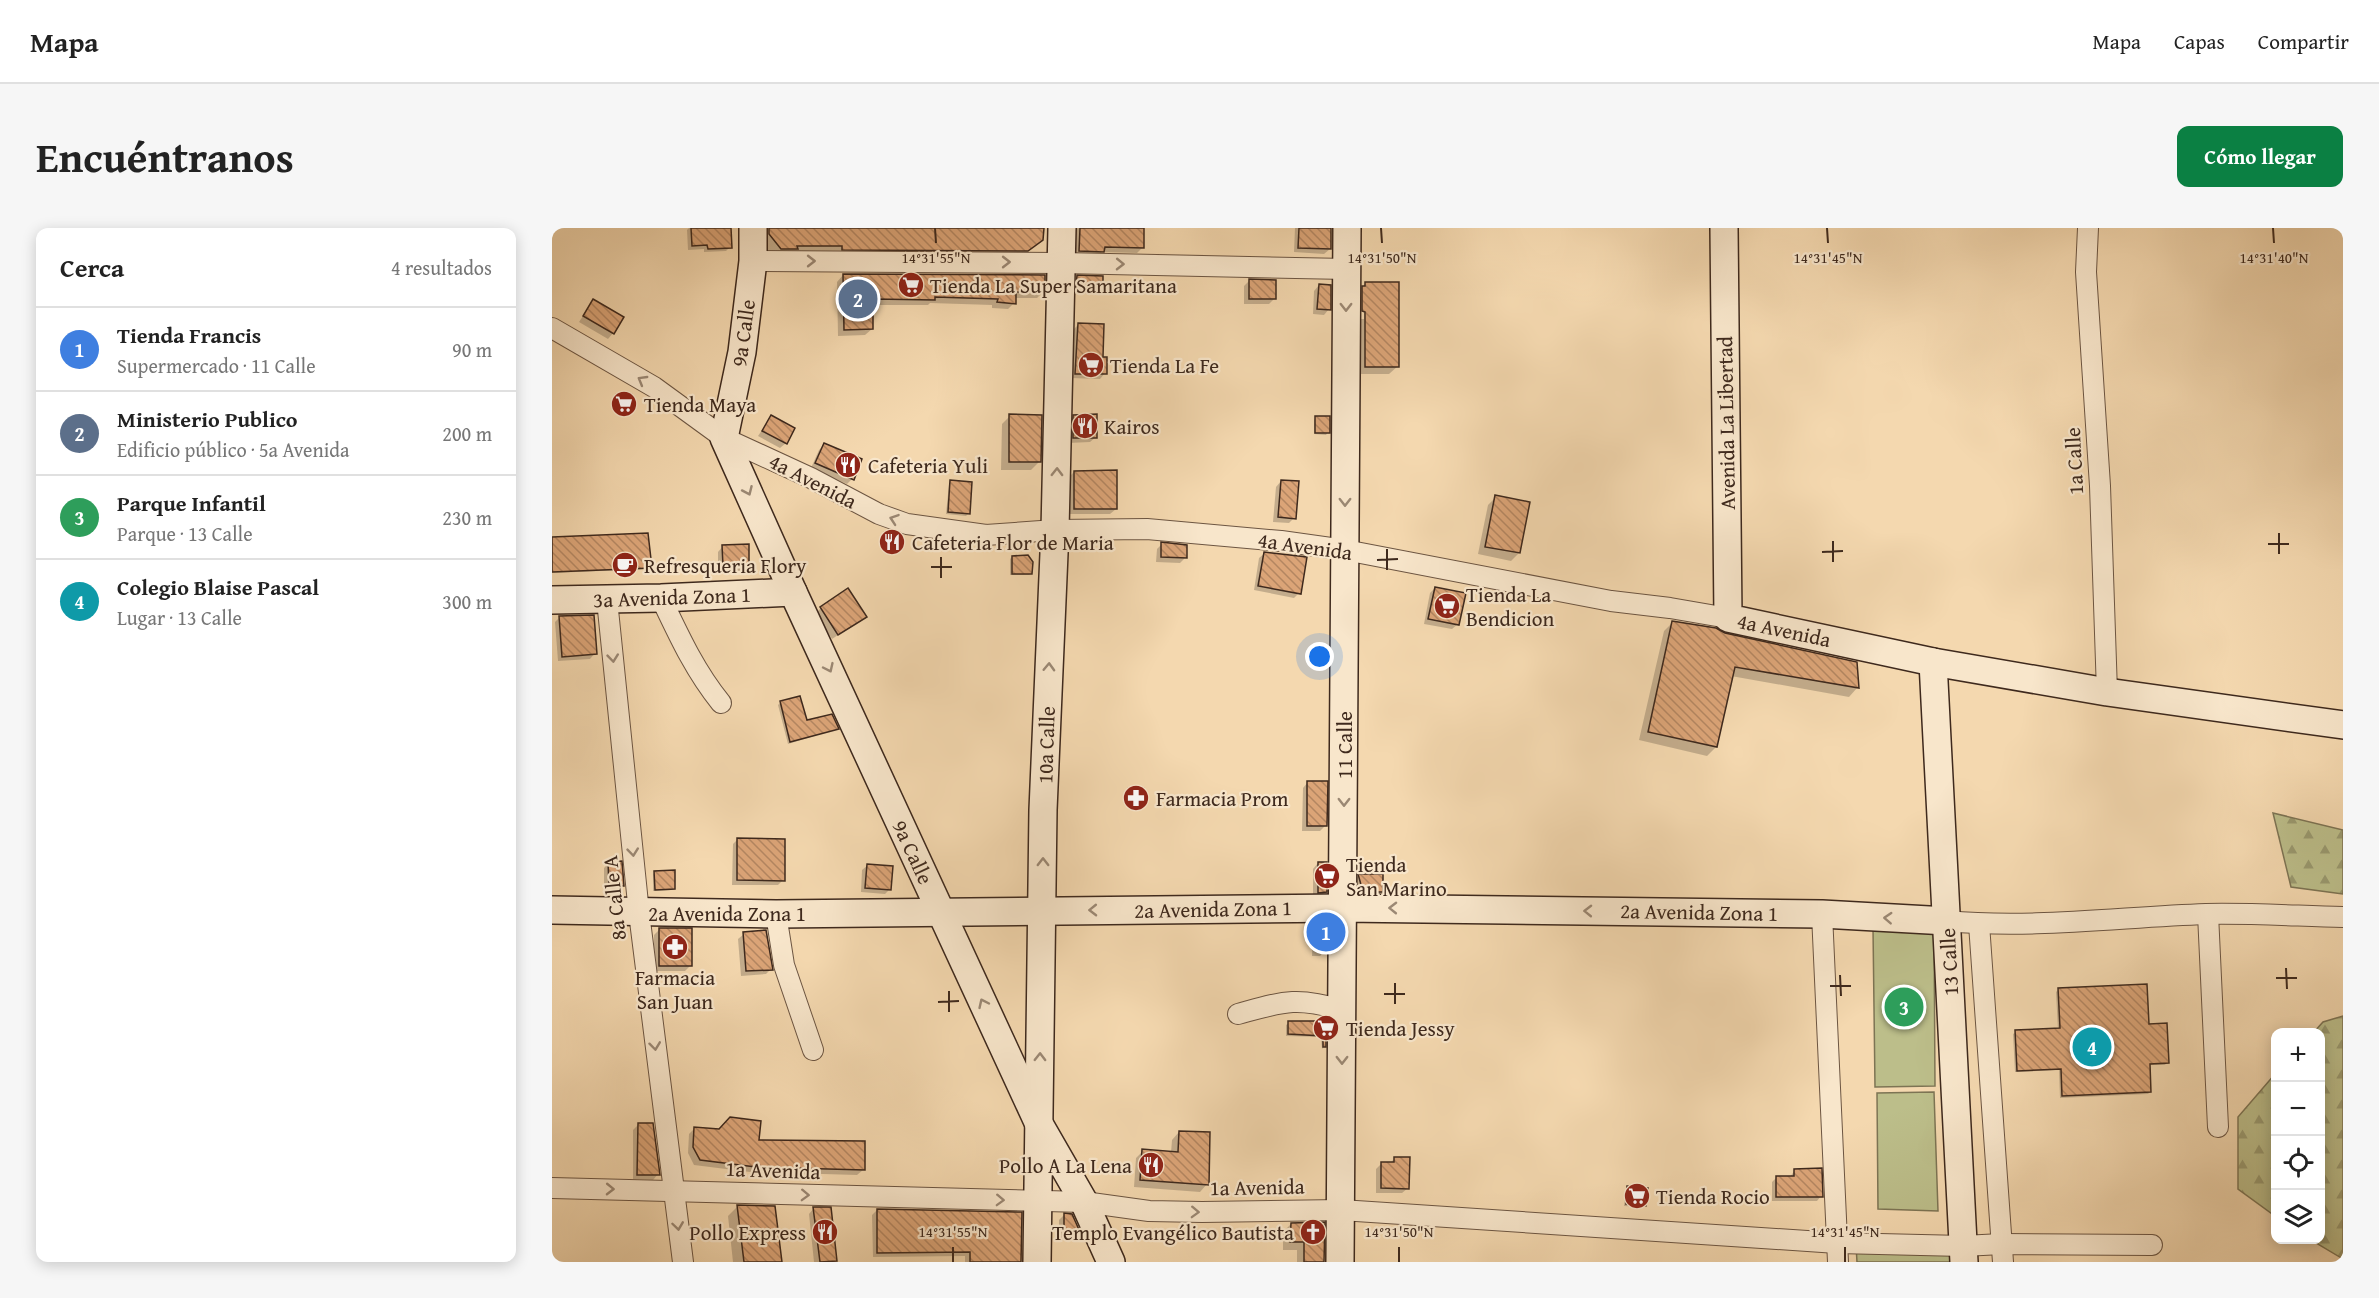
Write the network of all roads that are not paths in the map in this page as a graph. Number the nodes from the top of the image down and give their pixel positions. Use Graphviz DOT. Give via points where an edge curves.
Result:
graph roads {
  1 [pos="753,228"];
  2 [pos="1062,228"];
  3 [pos="1347,228"];
  4 [pos="1724,228"];
  5 [pos="2088,228"];
  6 [pos="753,261"];
  7 [pos="1062,263"];
  8 [pos="1347,269"];
  9 [pos="552,328"];
  10 [pos="724,438"];
  11 [pos="1055,530"];
  12 [pos="1345,550"];
  13 [pos="793,592"];
  14 [pos="661,598"];
  15 [pos="552,600"];
  16 [pos="607,600"];
  17 [pos="1728,618"];
  18 [pos="1933,662"];
  19 [pos="2107,692"];
  20 [pos="721,704"];
  21 [pos="2343,725"];
  22 [pos="1343,908"];
  23 [pos="552,910"];
  24 [pos="1043,910"];
  25 [pos="940,911"];
  26 [pos="639,913"];
  27 [pos="776,914"];
  28 [pos="1822,914"];
  29 [pos="2208,914"];
  30 [pos="2343,917"];
  31 [pos="1947,921"];
  32 [pos="1979,924"];
  33 [pos="1342,1010"];
  34 [pos="1238,1014"];
  35 [pos="813,1050"];
  36 [pos="1038,1122"];
  37 [pos="2218,1126"];
  38 [pos="552,1188"];
  39 [pos="673,1191"];
  40 [pos="1037,1202"];
  41 [pos="1084,1202"];
  42 [pos="1341,1210"];
  43 [pos="2152,1245"];
  44 [pos="1838,1252"];
  45 [pos="2003,1253"];
  46 [pos="1964,1254"];
  47 [pos="683,1262"];
  48 [pos="1037,1262"];
  49 [pos="1111,1262"];
  50 [pos="1340,1262"];
  1 -- 6 [label="street, 9a Calle"];
  2 -- 7 [label="street, 10a Calle"];
  3 -- 8 [label="street, 11 Calle"];
  4 -- 17 [label="street, Avenida La Libertad"];
  5 -- 19 [label="street, 1a Calle" via="2086,272 2100,486"];
  6 -- 7 [label="street, one-way"];
  6 -- 10 [label="street, 9a Calle" via="742,352"];
  7 -- 8 [label="street, one-way"];
  11 -- 7 [label="street, 10a Calle, one-way"];
  8 -- 12 [label="street, 11 Calle, one-way"];
  10 -- 9 [label="street, 9a Calle, one-way" via="654,387"];
  11 -- 10 [label="street, 4a Avenida, one-way" via="986,535 907,524"];
  10 -- 13 [label="street, 9a Calle, one-way"];
  11 -- 12 [label="street, 4a Avenida" via="1158,530"];
  24 -- 11 [label="street, 10a Calle, one-way" via="1043,810"];
  12 -- 17 [label="street, 4a Avenida" via="1565,593"];
  12 -- 22 [label="street, 11 Calle, one-way"];
  13 -- 14 [label="street, 3a Avenida Zona 1"];
  13 -- 25 [label="street, 9a Calle, one-way"];
  14 -- 16 [label="street, 3a Avenida Zona 1"];
  14 -- 20 [label="street" via="691,662"];
  15 -- 16 [label="street, 3a Avenida Zona 1"];
  16 -- 26 [label="street, 8a Calle A, one-way"];
  17 -- 18 [label="street, 4a Avenida"];
  18 -- 19 [label="street, 4a Avenida"];
  18 -- 31 [label="street, 13 Calle"];
  19 -- 21 [label="street, 4a Avenida"];
  22 -- 24 [label="street, 2a Avenida Zona 1, one-way"];
  28 -- 22 [label="street, 2a Avenida Zona 1, one-way"];
  22 -- 33 [label="street, 11 Calle"];
  23 -- 26 [label="street, 2a Avenida Zona 1"];
  24 -- 25 [label="street, 2a Avenida Zona 1"];
  36 -- 24 [label="street, 10a Calle, one-way"];
  25 -- 27 [label="street, 2a Avenida Zona 1"];
  36 -- 25 [label="street, 9a Calle, one-way"];
  26 -- 27 [label="street, 2a Avenida Zona 1"];
  26 -- 39 [label="street, 8a Calle A, one-way"];
  27 -- 35 [label="street" via="784,965"];
  31 -- 28 [label="street, 2a Avenida Zona 1, one-way"];
  28 -- 44 [label="street"];
  29 -- 30 [label="street"];
  29 -- 32 [label="street"];
  29 -- 37 [label="street"];
  31 -- 32 [label="street"];
  31 -- 46 [label="street, 13 Calle"];
  32 -- 45 [label="street, 13 Calle"];
  33 -- 34 [label="street" via="1299,1000"];
  33 -- 42 [label="street, 11 Calle, one-way"];
  36 -- 40 [label="street, 10a Calle"];
  36 -- 41 [label="street, 9a Calle"];
  38 -- 39 [label="street, 1a Avenida, one-way"];
  39 -- 40 [label="street, 1a Avenida, one-way"];
  39 -- 47 [label="street, 8a Calle A, one-way"];
  40 -- 41 [label="street, 1a Avenida"];
  40 -- 48 [label="street, 10a Calle"];
  41 -- 42 [label="street, 1a Avenida, one-way" via="1149,1211"];
  41 -- 49 [label="street, 9a Calle"];
  42 -- 44 [label="street, 1a Avenida"];
  42 -- 50 [label="street, 11 Calle"];
  43 -- 45 [label="street, 1a Avenida"];
  44 -- 46 [label="street, 1a Avenida"];
  45 -- 46 [label="street, 1a Avenida"];
}
